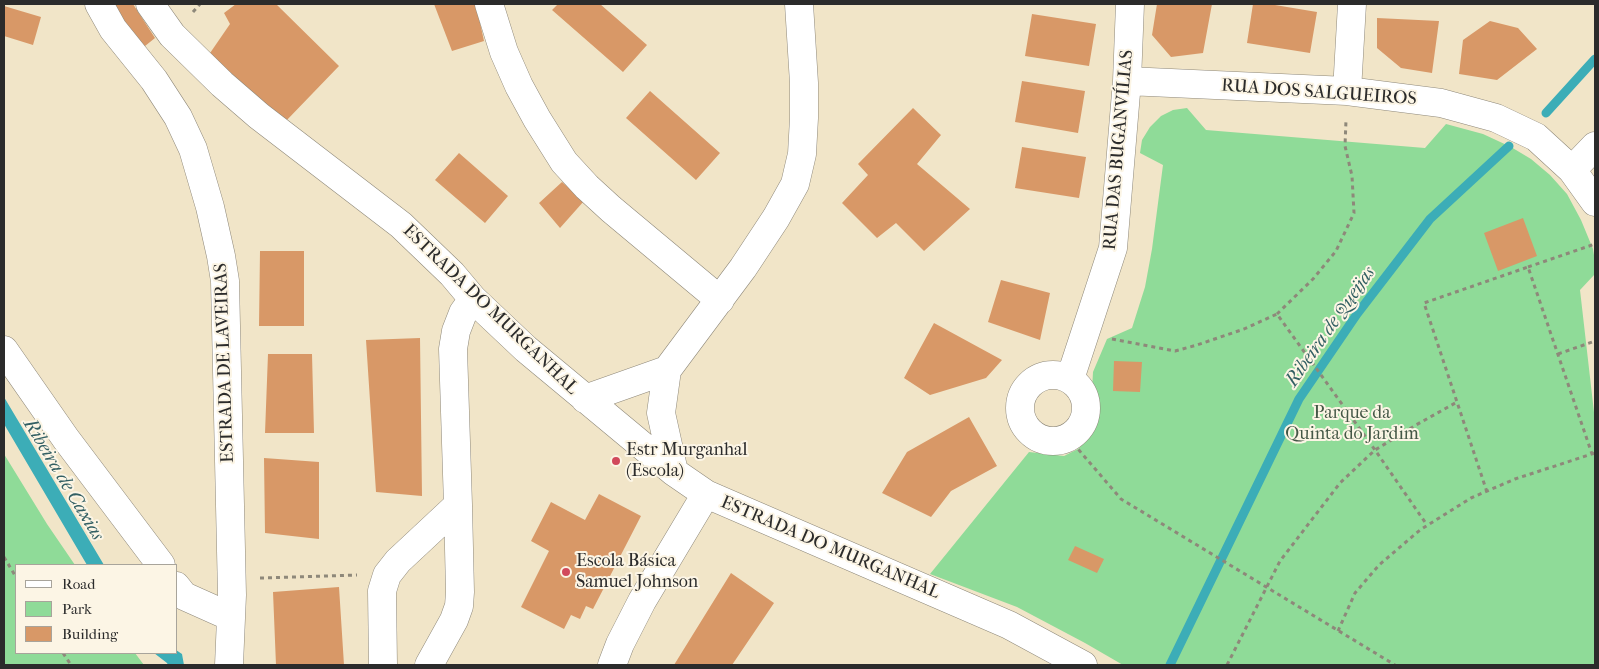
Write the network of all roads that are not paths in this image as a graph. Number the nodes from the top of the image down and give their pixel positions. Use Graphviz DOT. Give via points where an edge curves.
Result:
graph roads {
  1 [pos="99,4"];
  2 [pos="150,4"];
  3 [pos="488,4"];
  4 [pos="799,4"];
  5 [pos="1130,4"];
  6 [pos="1352,4"];
  7 [pos="1127,81"];
  8 [pos="1347,91"];
  9 [pos="1595,146"];
  10 [pos="1572,170"];
  11 [pos="1595,202"];
  12 [pos="473,299"];
  13 [pos="720,300"];
  14 [pos="4,350"];
  15 [pos="667,370"];
  16 [pos="1070,379"];
  17 [pos="584,399"];
  18 [pos="674,472"];
  19 [pos="706,494"];
  20 [pos="458,505"];
  21 [pos="160,564"];
  22 [pos="178,588"];
  23 [pos="231,617"];
  24 [pos="229,665"];
  25 [pos="384,665"];
  26 [pos="429,665"];
  27 [pos="612,665"];
  28 [pos="1083,665"];
  1 -- 23 [label="street, ESTRADA DE LAVEIRAS" via="113,29 154,80 178,117 193,149 210,206 225,281"];
  2 -- 12 [label="street, ESTRADA DO MURGANHAL" via="172,35 222,84 401,225"];
  3 -- 13 [label="street" via="519,86 564,162 611,209"];
  4 -- 13 [label="street" via="804,118 802,154 794,184 776,218"];
  5 -- 7 [label="street, RUA DAS BUGANVÍLIAS"];
  6 -- 8 [label="street"];
  7 -- 8 [label="street, RUA DOS SALGUEIROS"];
  7 -- 16 [label="street, RUA DAS BUGANVÍLIAS" via="1113,248"];
  8 -- 10 [label="street, RUA DOS SALGUEIROS" via="1440,103 1496,118 1536,137"];
  9 -- 10 [label="street"];
  10 -- 11 [label="street, RUA DOS SALGUEIROS"];
  12 -- 17 [label="street, ESTRADA DO MURGANHAL"];
  12 -- 20 [label="street" via="463,313 453,349"];
  13 -- 15 [label="street"];
  14 -- 21 [label="street"];
  15 -- 17 [label="street"];
  15 -- 18 [label="street" via="661,413"];
  16 -- 16 [label="street" via="1084,395 1086,406 1080,427 1062,440 1051,441 1031,433 1020,414 1023,393 1029,384 1049,375"];
  17 -- 18 [label="street, ESTRADA DO MURGANHAL"];
  18 -- 19 [label="street, ESTRADA DO MURGANHAL"];
  19 -- 27 [label="street" via="642,602"];
  19 -- 28 [label="street, ESTRADA DO MURGANHAL" via="1009,625"];
  20 -- 25 [label="street" via="387,575 382,590"];
  20 -- 26 [label="street" via="459,606"];
  22 -- 23 [label="street" via="184,596"];
  23 -- 24 [label="street, ESTRADA DE LAVEIRAS"];
}
